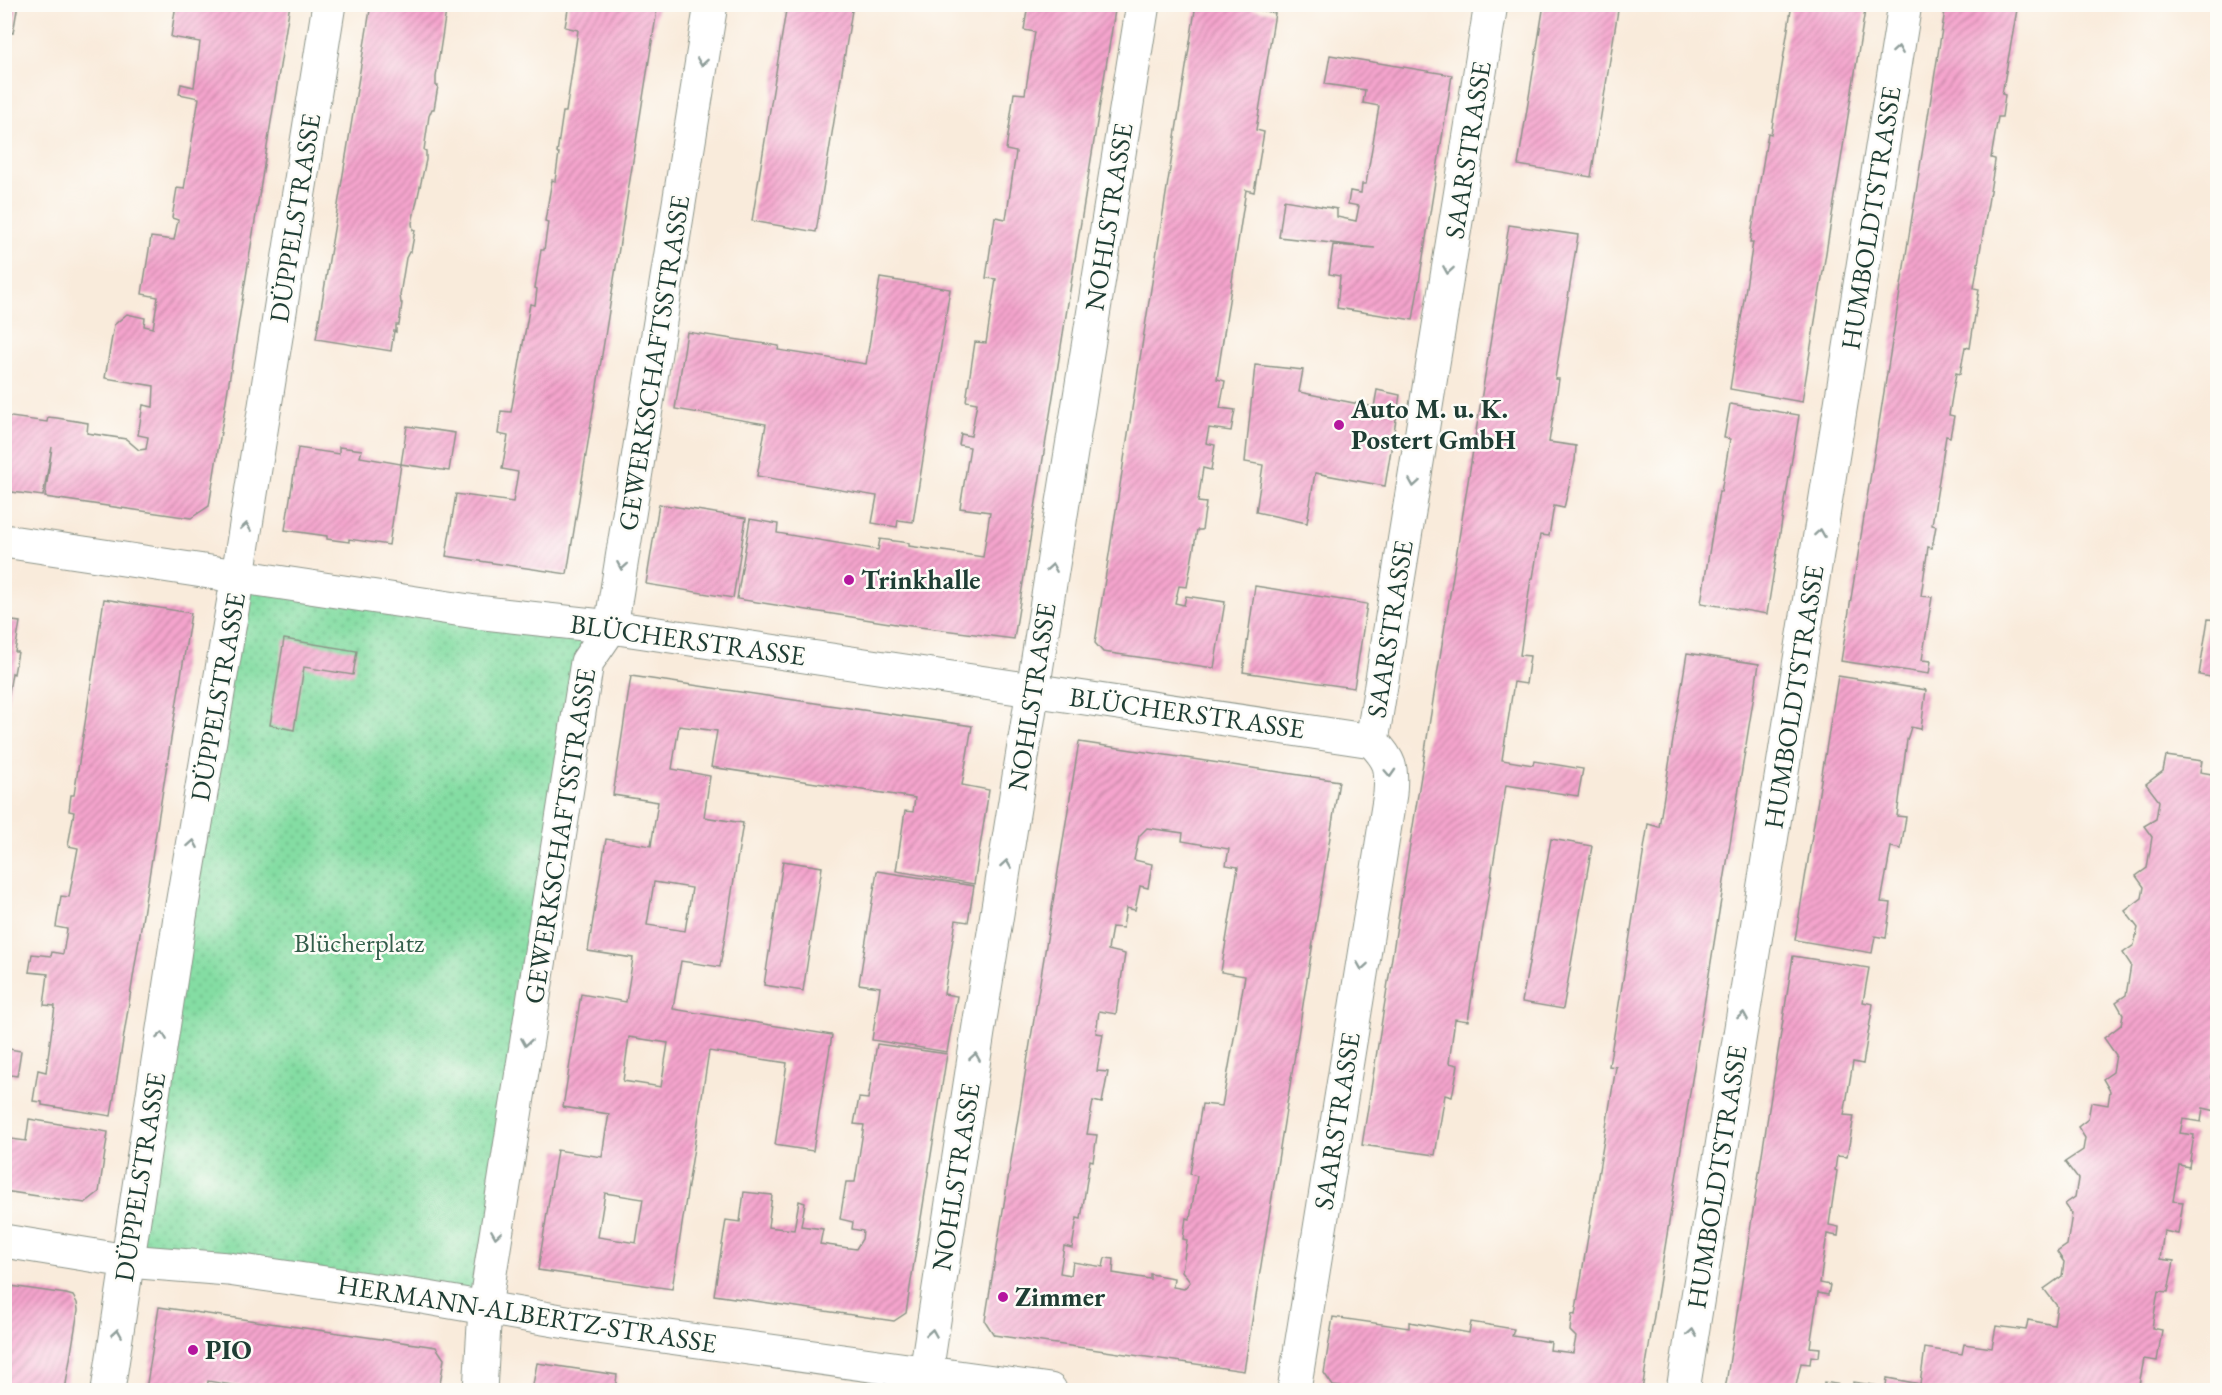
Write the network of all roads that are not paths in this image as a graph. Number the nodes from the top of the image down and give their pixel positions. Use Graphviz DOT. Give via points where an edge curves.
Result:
graph roads {
  1 [pos="329,4"];
  2 [pos="711,4"];
  3 [pos="1143,4"];
  4 [pos="1491,4"];
  5 [pos="1905,4"];
  6 [pos="4,541"];
  7 [pos="238,575"];
  8 [pos="610,627"];
  9 [pos="1034,691"];
  10 [pos="1372,741"];
  11 [pos="4,1241"];
  12 [pos="127,1261"];
  13 [pos="485,1309"];
  14 [pos="927,1382"];
  15 [pos="108,1390"];
  16 [pos="480,1390"];
  17 [pos="1050,1390"];
  18 [pos="1294,1390"];
  19 [pos="1683,1390"];
  7 -- 1 [label="street, DÜPPELSTRASSE, one-way"];
  2 -- 8 [label="street, GEWERKSCHAFTSSTRASSE, one-way"];
  9 -- 3 [label="street, NOHLSTRASSE, one-way"];
  4 -- 10 [label="street, SAARSTRASSE, one-way"];
  19 -- 5 [label="street, HUMBOLDTSTRASSE, one-way"];
  6 -- 7 [label="street, BLÜCHERSTRASSE"];
  7 -- 8 [label="street, BLÜCHERSTRASSE" via="476,612"];
  12 -- 7 [label="street, DÜPPELSTRASSE, one-way"];
  8 -- 9 [label="street, BLÜCHERSTRASSE"];
  8 -- 13 [label="street, GEWERKSCHAFTSSTRASSE, one-way" via="587,662"];
  9 -- 10 [label="street, BLÜCHERSTRASSE"];
  14 -- 9 [label="street, NOHLSTRASSE, one-way" via="978,1032"];
  10 -- 18 [label="street, SAARSTRASSE, one-way" via="1390,764 1390,794"];
  11 -- 12 [label="street, HERMANN-ALBERTZ-STRASSE"];
  12 -- 13 [label="street, HERMANN-ALBERTZ-STRASSE" via="228,1269"];
  15 -- 12 [label="street, DÜPPELSTRASSE, one-way"];
  13 -- 14 [label="street, HERMANN-ALBERTZ-STRASSE"];
  13 -- 16 [label="street, GEWERKSCHAFTSSTRASSE"];
  14 -- 17 [label="street, HERMANN-ALBERTZ-STRASSE"];
}
